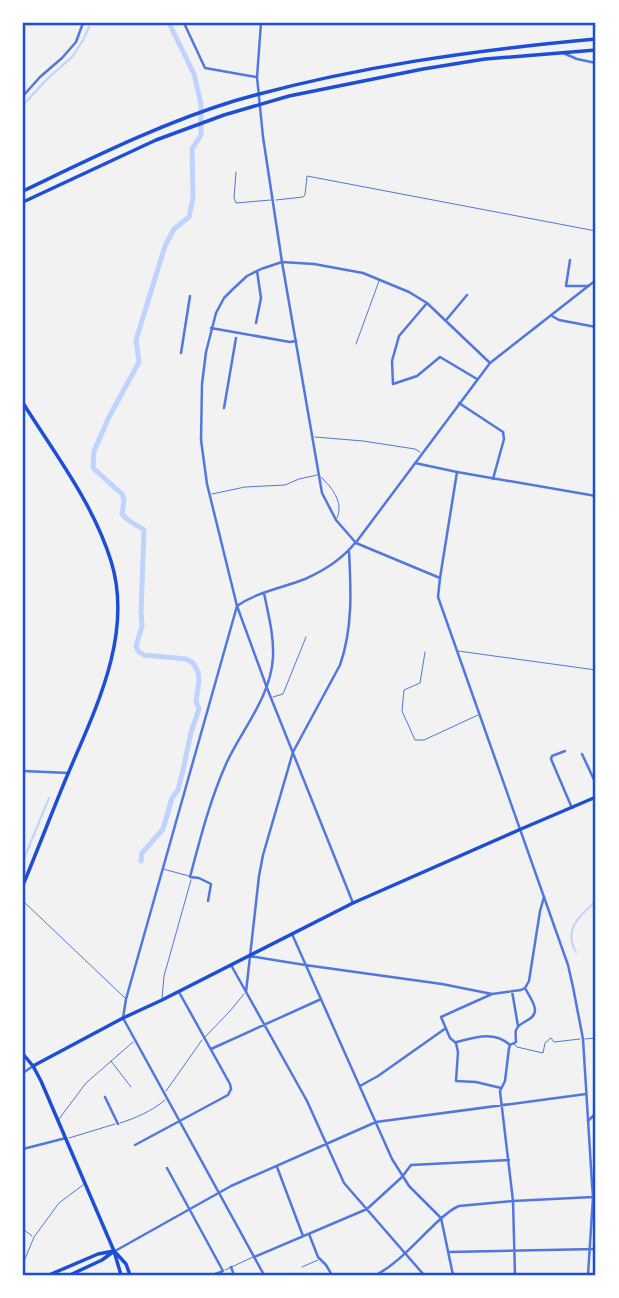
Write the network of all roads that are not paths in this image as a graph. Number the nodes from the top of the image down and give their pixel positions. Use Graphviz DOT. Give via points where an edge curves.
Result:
graph roads {
  1 [pos="83,23"];
  2 [pos="184,23"];
  3 [pos="261,23"];
  4 [pos="596,39"];
  5 [pos="596,52"];
  6 [pos="563,53"];
  7 [pos="596,62"];
  8 [pos="257,76"];
  9 [pos="23,96"];
  10 [pos="236,172"];
  11 [pos="23,191"];
  12 [pos="273,200"];
  13 [pos="23,202"];
  14 [pos="596,231"];
  15 [pos="570,260"];
  16 [pos="282,262"];
  17 [pos="257,271"];
  18 [pos="379,278"];
  19 [pos="596,280"];
  20 [pos="589,286"];
  21 [pos="467,295"];
  22 [pos="190,296"];
  23 [pos="427,303"];
  24 [pos="552,316"];
  25 [pos="446,320"];
  26 [pos="256,323"];
  27 [pos="596,327"];
  28 [pos="211,328"];
  29 [pos="236,338"];
  30 [pos="296,341"];
  31 [pos="356,344"];
  32 [pos="181,353"];
  33 [pos="490,363"];
  34 [pos="477,379"];
  35 [pos="23,403"];
  36 [pos="459,403"];
  37 [pos="224,408"];
  38 [pos="312,437"];
  39 [pos="422,453"];
  40 [pos="415,463"];
  41 [pos="457,472"];
  42 [pos="318,475"];
  43 [pos="494,479"];
  44 [pos="210,494"];
  45 [pos="596,496"];
  46 [pos="336,520"];
  47 [pos="356,542"];
  48 [pos="349,551"];
  49 [pos="440,578"];
  50 [pos="264,593"];
  51 [pos="237,606"];
  52 [pos="306,637"];
  53 [pos="458,651"];
  54 [pos="425,652"];
  55 [pos="596,670"];
  56 [pos="267,688"];
  57 [pos="271,698"];
  58 [pos="480,714"];
  59 [pos="565,751"];
  60 [pos="293,752"];
  61 [pos="582,754"];
  62 [pos="23,771"];
  63 [pos="69,772"];
  64 [pos="596,784"];
  65 [pos="596,797"];
  66 [pos="572,807"];
  67 [pos="520,829"];
  68 [pos="163,869"];
  69 [pos="190,877"];
  70 [pos="23,885"];
  71 [pos="544,897"];
  72 [pos="23,901"];
  73 [pos="208,901"];
  74 [pos="353,903"];
  75 [pos="292,934"];
  76 [pos="249,956"];
  77 [pos="231,965"];
  78 [pos="305,965"];
  79 [pos="525,988"];
  80 [pos="512,991"];
  81 [pos="179,992"];
  82 [pos="246,992"];
  83 [pos="492,994"];
  84 [pos="126,999"];
  85 [pos="321,999"];
  86 [pos="162,1000"];
  87 [pos="123,1018"];
  88 [pos="264,1025"];
  89 [pos="518,1026"];
  90 [pos="446,1028"];
  91 [pos="204,1037"];
  92 [pos="596,1038"];
  93 [pos="583,1039"];
  94 [pos="134,1041"];
  95 [pos="456,1043"];
  96 [pos="512,1044"];
  97 [pos="211,1049"];
  98 [pos="23,1054"];
  99 [pos="111,1061"];
  100 [pos="33,1066"];
  101 [pos="23,1073"];
  102 [pos="360,1086"];
  103 [pos="131,1087"];
  104 [pos="501,1088"];
  105 [pos="164,1094"];
  106 [pos="586,1094"];
  107 [pos="105,1097"];
  108 [pos="167,1098"];
  109 [pos="501,1105"];
  110 [pos="596,1113"];
  111 [pos="58,1120"];
  112 [pos="180,1121"];
  113 [pos="589,1121"];
  114 [pos="376,1122"];
  115 [pos="118,1124"];
  116 [pos="66,1139"];
  117 [pos="327,1143"];
  118 [pos="135,1145"];
  119 [pos="23,1149"];
  120 [pos="509,1160"];
  121 [pos="277,1166"];
  122 [pos="167,1168"];
  123 [pos="402,1177"];
  124 [pos="85,1184"];
  125 [pos="218,1194"];
  126 [pos="594,1197"];
  127 [pos="513,1201"];
  128 [pos="367,1209"];
  129 [pos="189,1210"];
  130 [pos="441,1218"];
  131 [pos="23,1229"];
  132 [pos="309,1234"];
  133 [pos="303,1236"];
  134 [pos="34,1237"];
  135 [pos="590,1248"];
  136 [pos="515,1249"];
  137 [pos="596,1249"];
  138 [pos="114,1251"];
  139 [pos="449,1252"];
  140 [pos="405,1253"];
  141 [pos="254,1257"];
  142 [pos="320,1259"];
  143 [pos="23,1264"];
  144 [pos="231,1267"];
  145 [pos="302,1267"];
  146 [pos="223,1271"];
  147 [pos="49,1275"];
  148 [pos="70,1275"];
  149 [pos="121,1275"];
  150 [pos="130,1275"];
  151 [pos="214,1275"];
  152 [pos="234,1275"];
  153 [pos="264,1275"];
  154 [pos="332,1275"];
  155 [pos="376,1275"];
  156 [pos="424,1275"];
  157 [pos="453,1275"];
  158 [pos="515,1275"];
  159 [pos="588,1275"];
  1 -- 9 [label="street" via="76,42"];
  2 -- 8 [label="street" via="205,68"];
  3 -- 8 [label="street"];
  4 -- 11 [label="main road" via="422,59 233,102 153,131"];
  5 -- 6 [label="main road"];
  5 -- 7 [label="street"];
  6 -- 7 [label="street"];
  6 -- 13 [label="main road" via="485,59 276,100 156,140"];
  8 -- 12 [label="street"];
  10 -- 12 [label="lane" via="236,203"];
  12 -- 14 [label="lane" via="303,197 307,176"];
  12 -- 16 [label="street"];
  15 -- 20 [label="street" via="566,286"];
  16 -- 17 [label="street"];
  16 -- 18 [label="street"];
  16 -- 30 [label="street"];
  17 -- 26 [label="street" via="261,298"];
  17 -- 28 [label="street" via="224,298"];
  18 -- 23 [label="street"];
  18 -- 31 [label="lane"];
  19 -- 20 [label="street"];
  20 -- 24 [label="street"];
  21 -- 25 [label="street"];
  22 -- 32 [label="street"];
  23 -- 25 [label="street"];
  23 -- 34 [label="street" via="399,336 392,361 393,384 417,376 440,357"];
  24 -- 27 [label="street"];
  24 -- 33 [label="street"];
  25 -- 33 [label="street"];
  28 -- 30 [label="street"];
  28 -- 44 [label="street" via="201,408"];
  29 -- 37 [label="street"];
  30 -- 38 [label="street"];
  33 -- 34 [label="street"];
  34 -- 36 [label="street"];
  35 -- 63 [label="main road" via="87,504 117,587 112,659"];
  36 -- 39 [label="street"];
  36 -- 43 [label="street" via="503,432"];
  38 -- 39 [label="lane"];
  38 -- 42 [label="street"];
  39 -- 40 [label="street"];
  40 -- 41 [label="street"];
  40 -- 47 [label="street"];
  41 -- 43 [label="street"];
  41 -- 49 [label="street"];
  42 -- 44 [label="lane" via="285,485"];
  42 -- 46 [label="street"];
  42 -- 46 [label="lane" via="339,503"];
  43 -- 45 [label="street"];
  44 -- 51 [label="street"];
  46 -- 47 [label="street"];
  47 -- 48 [label="street"];
  47 -- 49 [label="street"];
  48 -- 50 [label="street" via="305,579"];
  48 -- 60 [label="street" via="351,599 344,653"];
  49 -- 53 [label="street" via="438,597"];
  50 -- 51 [label="street"];
  50 -- 56 [label="street" via="273,657"];
  51 -- 56 [label="street"];
  51 -- 68 [label="street"];
  52 -- 57 [label="lane" via="283,694"];
  53 -- 55 [label="lane"];
  53 -- 58 [label="street"];
  54 -- 58 [label="lane" via="419,683 404,690 402,710 415,740"];
  56 -- 57 [label="street"];
  56 -- 69 [label="street" via="218,782"];
  57 -- 60 [label="street"];
  58 -- 67 [label="street"];
  59 -- 66 [label="street" via="551,759"];
  60 -- 74 [label="street"];
  60 -- 76 [label="street" via="263,855"];
  61 -- 64 [label="street"];
  62 -- 63 [label="street"];
  63 -- 70 [label="main road"];
  65 -- 66 [label="main road"];
  66 -- 67 [label="main road"];
  67 -- 71 [label="street"];
  67 -- 74 [label="main road"];
  68 -- 69 [label="lane"];
  68 -- 84 [label="street"];
  69 -- 73 [label="street" via="211,884"];
  69 -- 86 [label="lane"];
  71 -- 79 [label="street"];
  71 -- 93 [label="street" via="568,965"];
  72 -- 84 [label="lane"];
  74 -- 75 [label="main road"];
  75 -- 76 [label="main road"];
  75 -- 78 [label="street"];
  76 -- 77 [label="main road"];
  76 -- 78 [label="street"];
  76 -- 82 [label="street"];
  77 -- 81 [label="main road"];
  77 -- 82 [label="street"];
  78 -- 83 [label="street"];
  78 -- 85 [label="street"];
  79 -- 80 [label="street"];
  79 -- 89 [label="street" via="535,1012"];
  80 -- 83 [label="street"];
  80 -- 89 [label="street"];
  81 -- 86 [label="main road"];
  81 -- 91 [label="street"];
  82 -- 88 [label="street"];
  82 -- 91 [label="lane"];
  83 -- 90 [label="street" via="441,1017"];
  84 -- 87 [label="street"];
  85 -- 88 [label="street"];
  85 -- 102 [label="street"];
  86 -- 87 [label="main road"];
  87 -- 94 [label="street"];
  87 -- 100 [label="main road"];
  88 -- 97 [label="street"];
  88 -- 117 [label="street"];
  89 -- 96 [label="street"];
  90 -- 95 [label="street"];
  90 -- 102 [label="street"];
  91 -- 97 [label="street"];
  91 -- 105 [label="lane"];
  92 -- 93 [label="lane"];
  93 -- 96 [label="lane" via="554,1042 551,1038 543,1053"];
  93 -- 106 [label="street"];
  94 -- 99 [label="lane"];
  94 -- 105 [label="street"];
  95 -- 96 [label="street" via="494,1037"];
  95 -- 104 [label="street" via="456,1081"];
  96 -- 104 [label="street"];
  97 -- 112 [label="street" via="230,1084 228,1095"];
  98 -- 100 [label="main road"];
  99 -- 103 [label="lane"];
  99 -- 111 [label="lane" via="86,1083"];
  100 -- 101 [label="street"];
  100 -- 111 [label="main road"];
  102 -- 114 [label="street"];
  104 -- 109 [label="street"];
  105 -- 108 [label="street"];
  106 -- 109 [label="street"];
  106 -- 113 [label="street"];
  107 -- 115 [label="street"];
  108 -- 112 [label="street"];
  108 -- 115 [label="lane"];
  109 -- 114 [label="street"];
  109 -- 120 [label="street"];
  110 -- 113 [label="street"];
  111 -- 116 [label="main road"];
  112 -- 118 [label="street"];
  112 -- 125 [label="street"];
  113 -- 126 [label="street"];
  114 -- 117 [label="street"];
  114 -- 123 [label="street"];
  115 -- 116 [label="lane"];
  116 -- 119 [label="street"];
  116 -- 124 [label="main road"];
  117 -- 121 [label="street"];
  117 -- 128 [label="street" via="344,1183"];
  120 -- 123 [label="street" via="411,1165"];
  120 -- 127 [label="street"];
  121 -- 125 [label="street"];
  121 -- 133 [label="street"];
  122 -- 129 [label="street"];
  123 -- 128 [label="street"];
  123 -- 130 [label="street"];
  124 -- 134 [label="lane" via="59,1203"];
  124 -- 138 [label="main road"];
  125 -- 129 [label="street"];
  125 -- 141 [label="street"];
  126 -- 127 [label="street"];
  126 -- 135 [label="street"];
  127 -- 130 [label="street" via="459,1206"];
  127 -- 136 [label="street"];
  128 -- 132 [label="street"];
  128 -- 140 [label="street"];
  129 -- 138 [label="street"];
  129 -- 146 [label="street"];
  130 -- 139 [label="street"];
  130 -- 140 [label="street"];
  131 -- 134 [label="lane"];
  132 -- 133 [label="street"];
  132 -- 142 [label="street"];
  133 -- 141 [label="street"];
  134 -- 143 [label="lane"];
  135 -- 136 [label="street"];
  135 -- 137 [label="street"];
  135 -- 159 [label="street"];
  136 -- 139 [label="street"];
  136 -- 158 [label="street"];
  138 -- 147 [label="main road"];
  138 -- 148 [label="main road"];
  138 -- 149 [label="main road"];
  138 -- 150 [label="main road"];
  139 -- 157 [label="street"];
  140 -- 155 [label="street"];
  140 -- 156 [label="street"];
  141 -- 144 [label="lane"];
  141 -- 153 [label="street"];
  142 -- 145 [label="lane"];
  142 -- 154 [label="street"];
  144 -- 146 [label="lane"];
  144 -- 152 [label="street"];
  146 -- 151 [label="street"];
}
